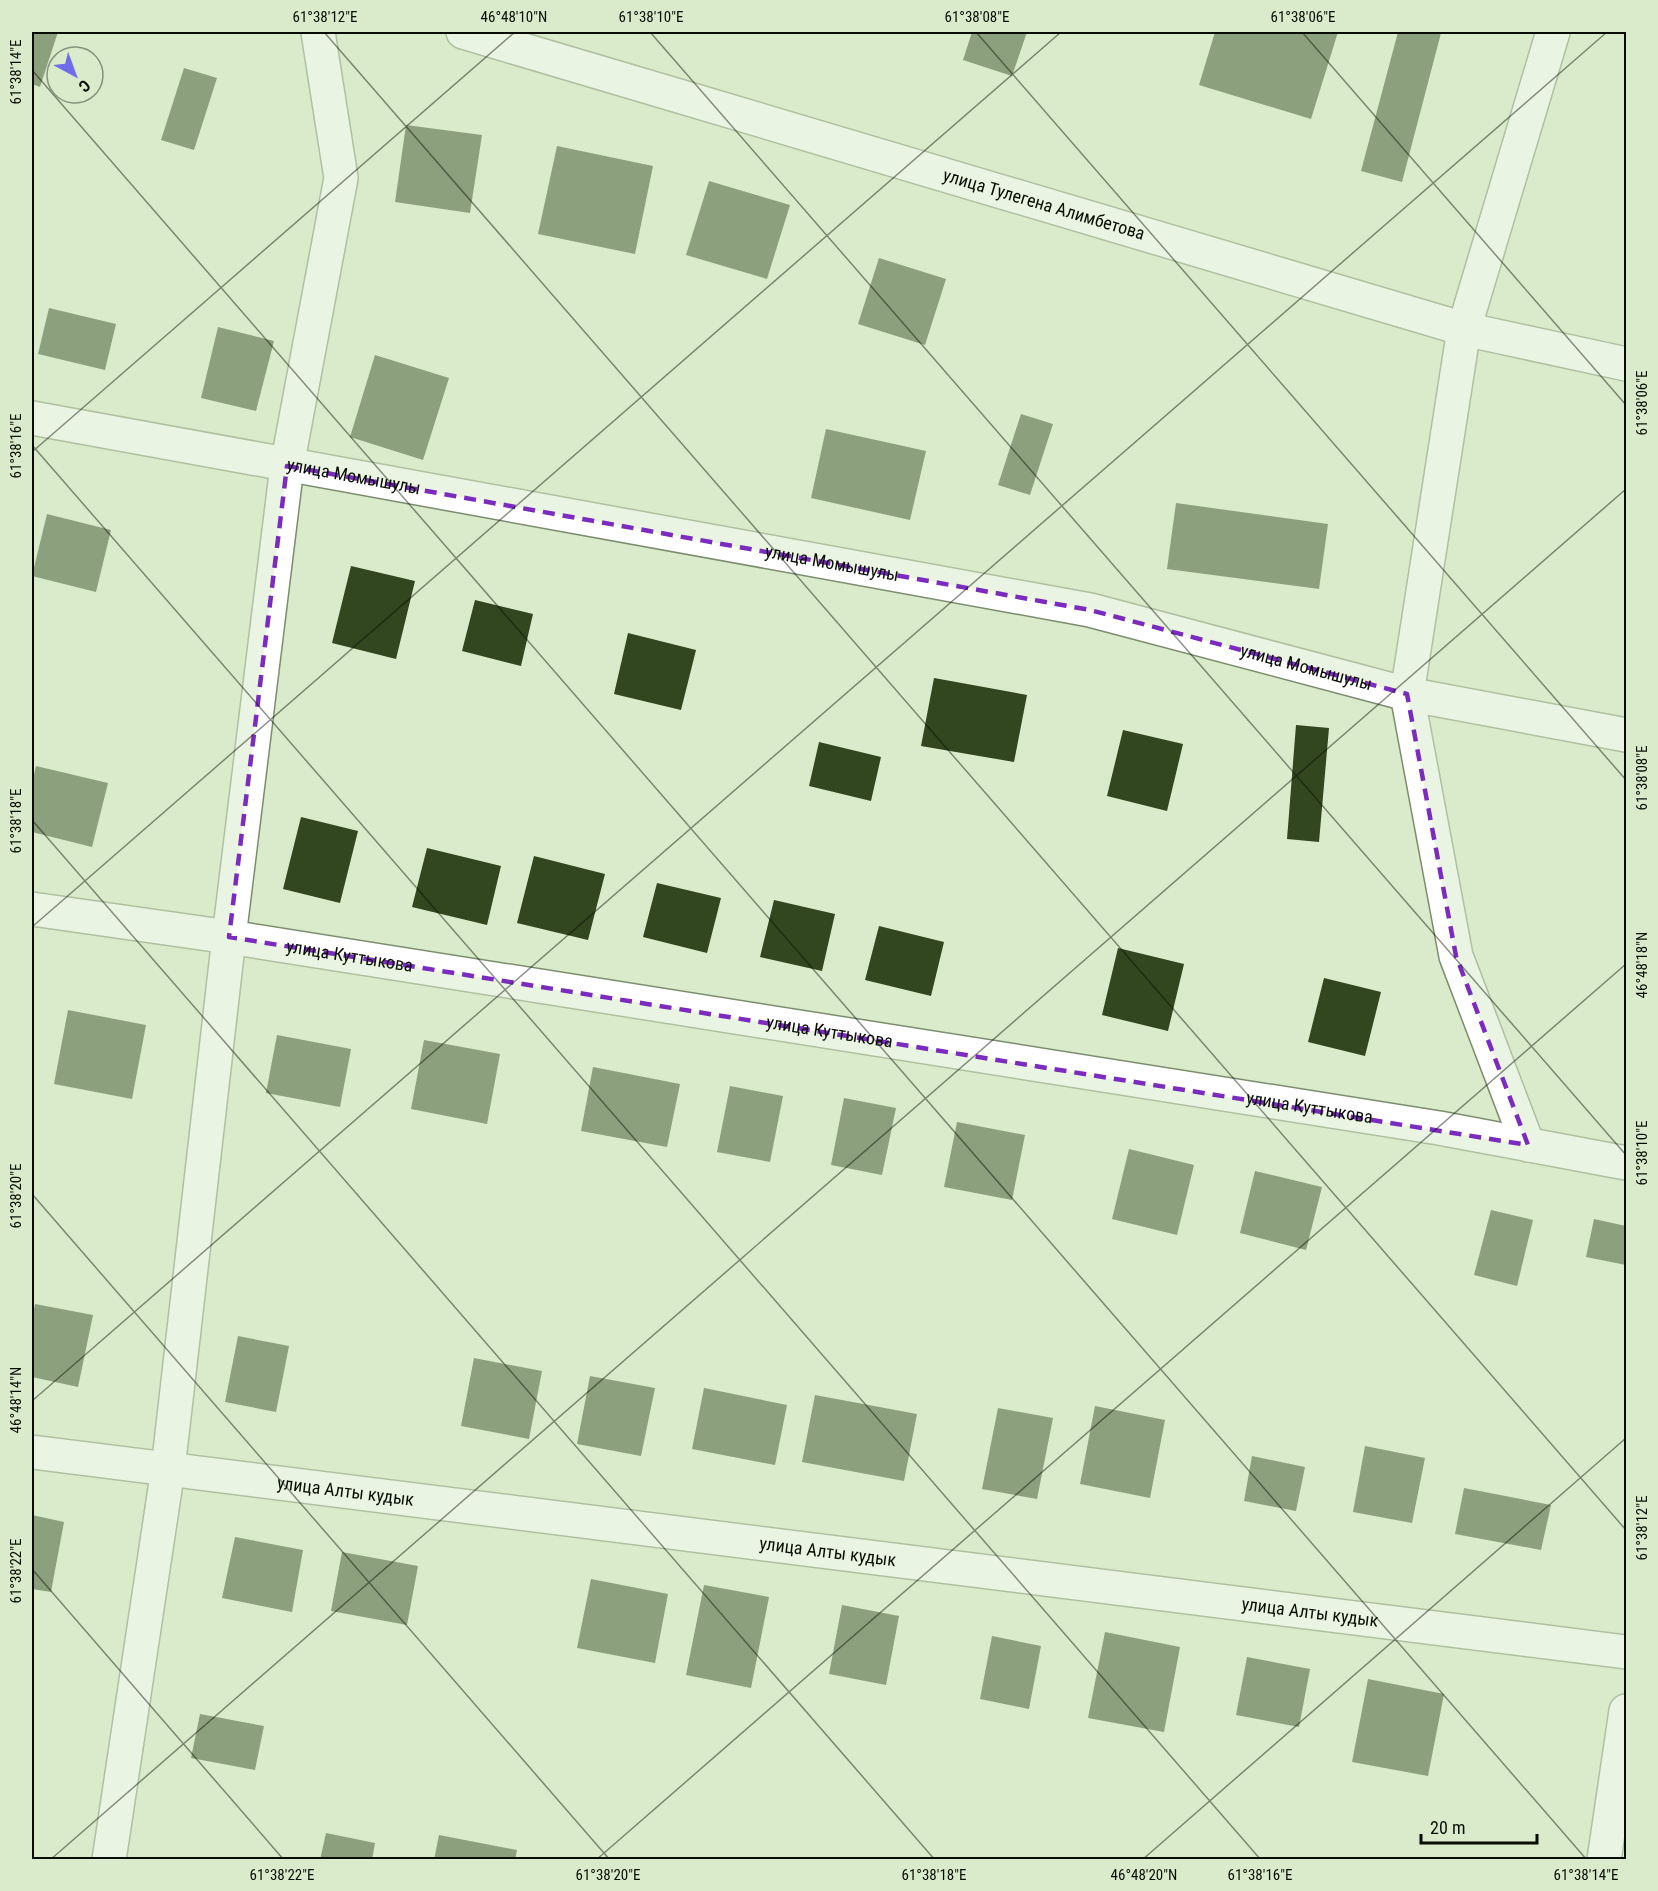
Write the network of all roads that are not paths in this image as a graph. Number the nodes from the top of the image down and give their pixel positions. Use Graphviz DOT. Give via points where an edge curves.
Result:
graph roads {
  1 [pos="318,32"];
  2 [pos="463,32"];
  3 [pos="1553,32"];
  4 [pos="1464,330"];
  5 [pos="1626,364"];
  6 [pos="32,418"];
  7 [pos="287,466"];
  8 [pos="1407,694"];
  9 [pos="1626,735"];
  10 [pos="32,909"];
  11 [pos="229,937"];
  12 [pos="1528,1145"];
  13 [pos="1626,1163"];
  14 [pos="32,1452"];
  15 [pos="168,1469"];
  16 [pos="1626,1652"];
  17 [pos="1626,1711"];
  18 [pos="109,1860"];
  19 [pos="1604,1860"];
  1 -- 7 [label="street" via="341,178"];
  2 -- 4 [label="street, улица Тулегена Алимбетова"];
  3 -- 4 [label="street"];
  4 -- 5 [label="street, улица Тулегена Алимбетова"];
  4 -- 8 [label="street"];
  6 -- 7 [label="street, улица Момышулы"];
  7 -- 8 [label="street, улица Момышулы" via="1090,610"];
  7 -- 11 [label="street"];
  8 -- 9 [label="street, улица Момышулы"];
  8 -- 12 [label="street" via="1456,956"];
  10 -- 11 [label="street, улица Куттыкова"];
  11 -- 12 [label="street, улица Куттыкова"];
  11 -- 15 [label="street"];
  12 -- 13 [label="street, улица Куттыкова"];
  14 -- 15 [label="street, улица Алты кудык"];
  15 -- 16 [label="street, улица Алты кудык"];
  15 -- 18 [label="street"];
  17 -- 19 [label="street"];
}
